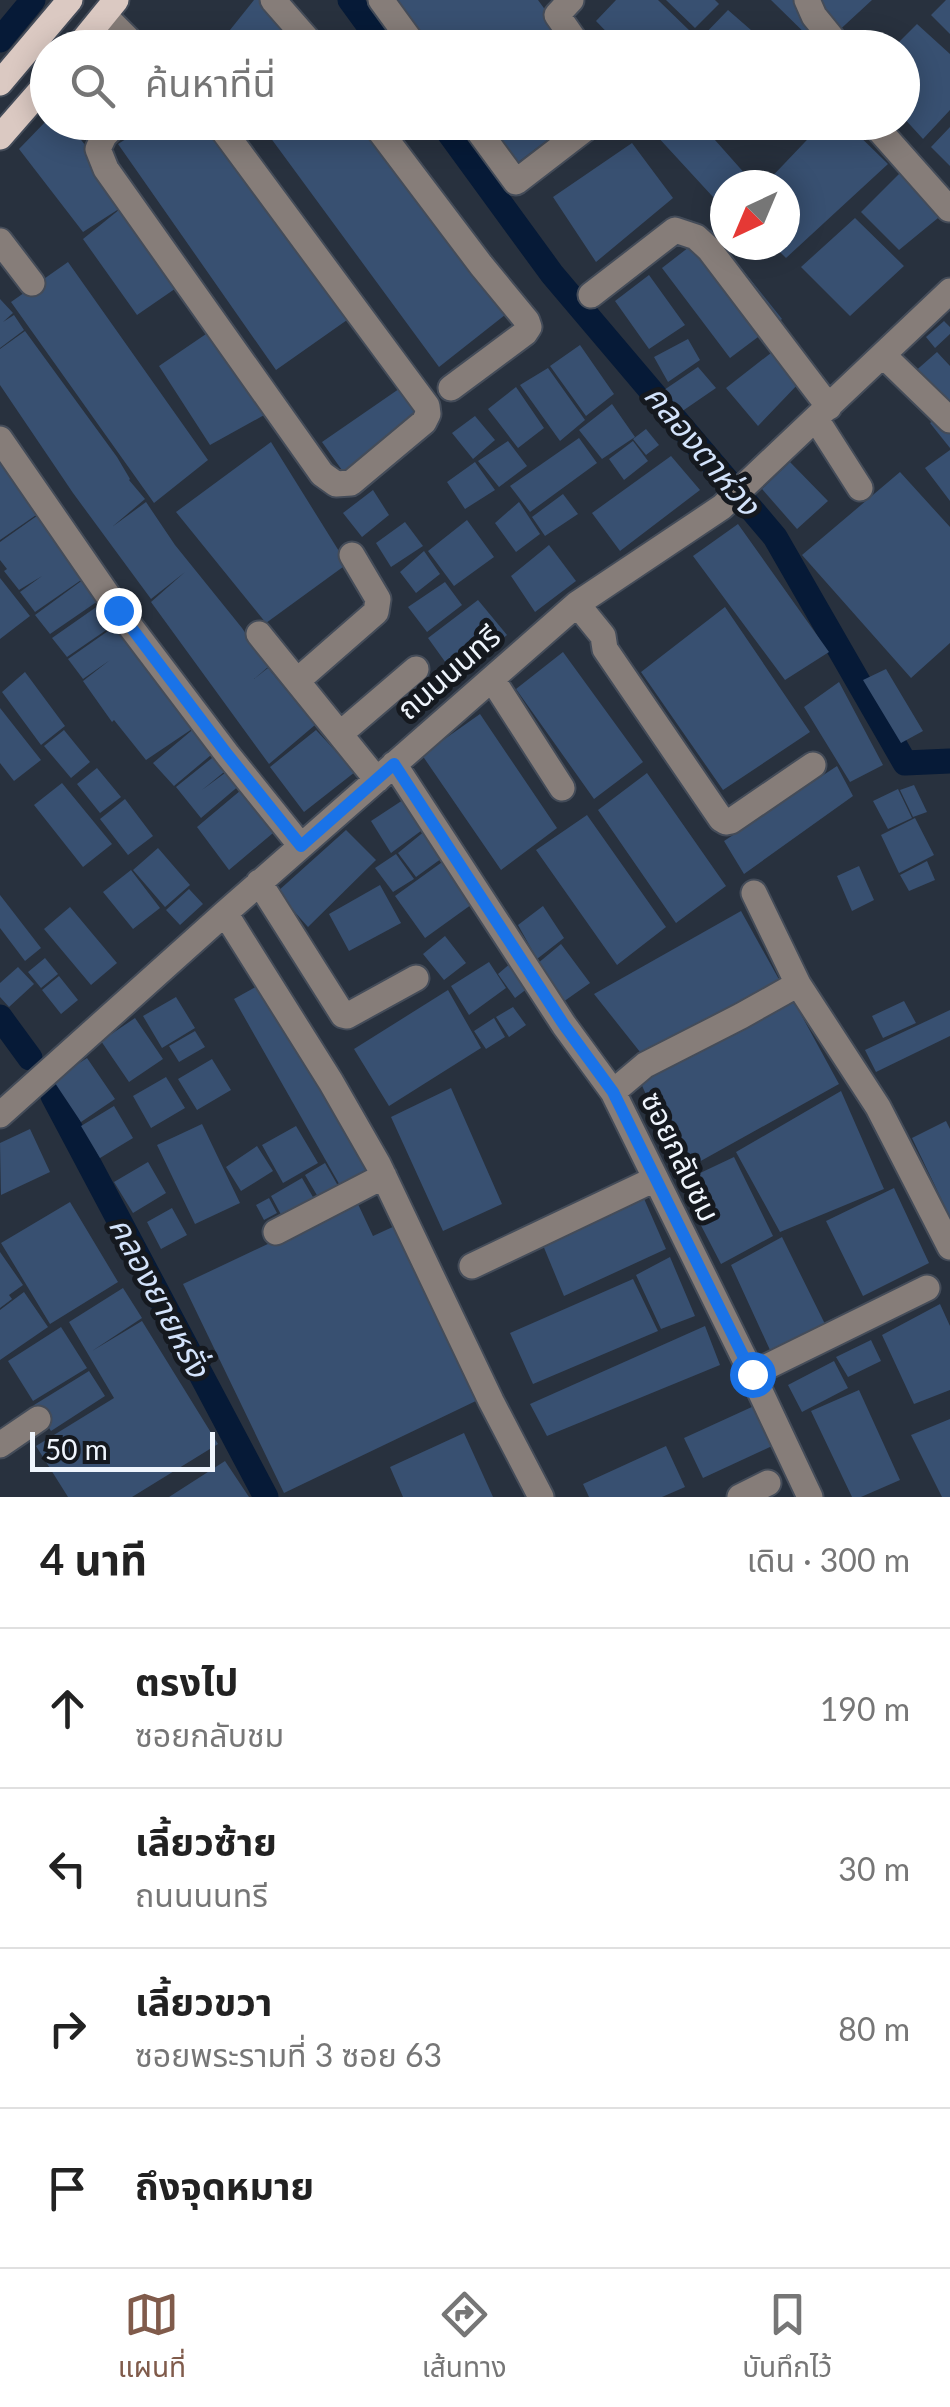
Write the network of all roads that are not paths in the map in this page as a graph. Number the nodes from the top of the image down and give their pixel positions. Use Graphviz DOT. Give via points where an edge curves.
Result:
graph roads {
  1 [pos="70,0"];
  2 [pos="273,0"];
  3 [pos="380,0"];
  4 [pos="571,0"];
  5 [pos="807,0"];
  6 [pos="110,7"];
  7 [pos="45,30"];
  8 [pos="91,30"];
  9 [pos="126,30"];
  10 [pos="300,30"];
  11 [pos="402,30"];
  12 [pos="567,30"];
  13 [pos="825,30"];
  14 [pos="30,47"];
  15 [pos="0,83"];
  16 [pos="30,103"];
  17 [pos="0,137"];
  18 [pos="102,140"];
  19 [pos="229,140"];
  20 [pos="387,140"];
  21 [pos="485,140"];
  22 [pos="571,140"];
  23 [pos="888,140"];
  24 [pos="949,209"];
  25 [pos="0,242"];
  26 [pos="32,282"];
  27 [pos="950,292"];
  28 [pos="591,295"];
  29 [pos="883,355"];
  30 [pos="451,388"];
  31 [pos="822,413"];
  32 [pos="950,420"];
  33 [pos="0,438"];
  34 [pos="860,488"];
  35 [pos="352,555"];
  36 [pos="577,604"];
  37 [pos="259,634"];
  38 [pos="416,668"];
  39 [pos="492,679"];
  40 [pos="297,681"];
  41 [pos="340,734"];
  42 [pos="813,765"];
  43 [pos="386,772"];
  44 [pos="562,788"];
  45 [pos="301,846"];
  46 [pos="260,882"];
  47 [pos="754,893"];
  48 [pos="225,912"];
  49 [pos="416,978"];
  50 [pos="798,984"];
  51 [pos="613,1092"];
  52 [pos="0,1115"];
  53 [pos="384,1176"];
  54 [pos="655,1179"];
  55 [pos="276,1232"];
  56 [pos="950,1247"];
  57 [pos="472,1266"];
  58 [pos="927,1288"];
  59 [pos="752,1374"];
  60 [pos="38,1419"];
  61 [pos="0,1445"];
  62 [pos="768,1483"];
  63 [pos="541,1497"];
  64 [pos="740,1497"];
  65 [pos="810,1497"];
  1 -- 7 [label="main road"];
  2 -- 10 [label="street"];
  3 -- 11 [label="street"];
  4 -- 12 [label="street" via="557,15"];
  5 -- 13 [label="street"];
  6 -- 8 [label="main road"];
  6 -- 9 [label="street"];
  14 -- 15 [label="main road"];
  16 -- 17 [label="main road"];
  18 -- 19 [label="street" via="98,149 106,169 322,474 336,484 351,483 424,422 426,406"];
  20 -- 30 [label="street" via="528,321 525,333"];
  21 -- 22 [label="street" via="516,182"];
  23 -- 24 [label="street"];
  25 -- 26 [label="street"];
  27 -- 29 [label="street, ถนนนนทรี"];
  28 -- 31 [label="street" via="675,230 696,237"];
  29 -- 31 [label="street, ถนนนนทรี"];
  29 -- 32 [label="street"];
  31 -- 34 [label="street"];
  31 -- 36 [label="street, ถนนนนทรี" via="722,507"];
  33 -- 45 [label="street" via="118,610"];
  35 -- 40 [label="street" via="379,606"];
  36 -- 39 [label="street, ถนนนนทรี"];
  36 -- 42 [label="street" via="726,822"];
  37 -- 40 [label="street, ซอยกลับชม"];
  38 -- 41 [label="street"];
  39 -- 43 [label="street, ถนนนนทรี"];
  39 -- 44 [label="street"];
  40 -- 41 [label="street, ซอยกลับชม"];
  41 -- 43 [label="street, ซอยกลับชม"];
  43 -- 45 [label="street, ถนนนนทรี"];
  43 -- 51 [label="street, ซอยกลับชม"];
  45 -- 46 [label="street, ถนนนนทรี"];
  46 -- 48 [label="street, ถนนนนทรี"];
  46 -- 49 [label="street" via="343,1015"];
  47 -- 50 [label="street"];
  48 -- 52 [label="street, ถนนนนทรี"];
  48 -- 53 [label="street"];
  50 -- 51 [label="street" via="645,1065"];
  50 -- 56 [label="street" via="878,1107"];
  51 -- 54 [label="street, ซอยกลับชม"];
  53 -- 55 [label="street"];
  53 -- 63 [label="street"];
  54 -- 57 [label="street"];
  54 -- 59 [label="street, ซอยกลับชม"];
  58 -- 59 [label="street"];
  59 -- 65 [label="street, ซอยกลับชม"];
  60 -- 61 [label="street"];
  62 -- 64 [label="street"];
}
